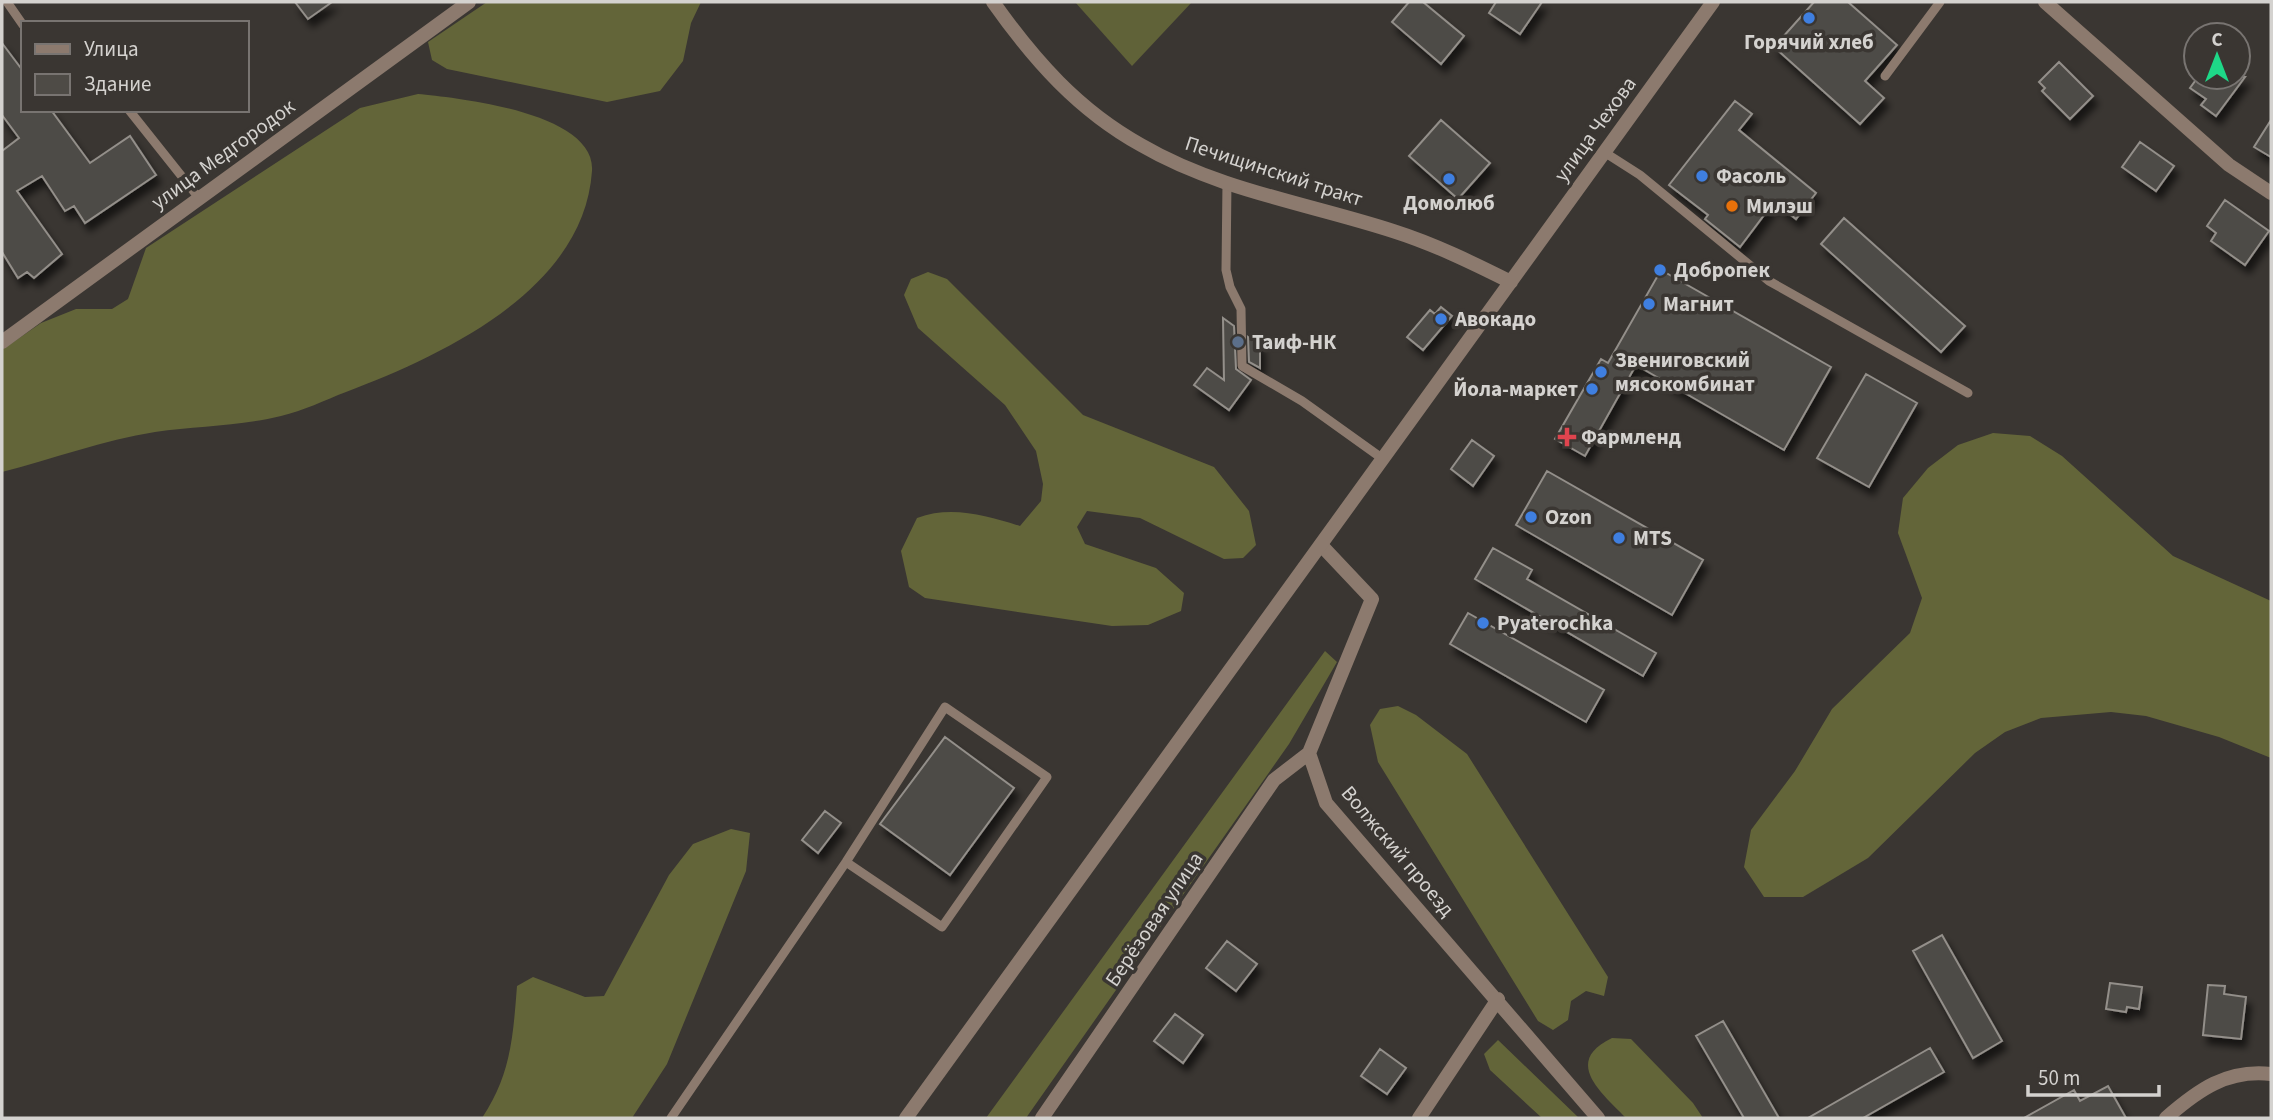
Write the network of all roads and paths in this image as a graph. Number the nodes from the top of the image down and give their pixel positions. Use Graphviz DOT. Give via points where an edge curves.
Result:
graph roads {
  1 [pos="7,2"];
  2 [pos="469,2"];
  3 [pos="993,2"];
  4 [pos="1713,2"];
  5 [pos="1940,2"];
  6 [pos="2045,2"];
  7 [pos="21,22"];
  8 [pos="1885,76"];
  9 [pos="131,112"];
  10 [pos="1604,152"];
  11 [pos="1227,182"];
  12 [pos="2271,193"];
  13 [pos="199,198"];
  14 [pos="1511,282"];
  15 [pos="2,341"];
  16 [pos="1968,393"];
  17 [pos="1383,459"];
  18 [pos="1321,545"];
  19 [pos="1309,752"];
  20 [pos="846,862"];
  21 [pos="1498,999"];
  22 [pos="2271,1073"];
  23 [pos="671,1118"];
  24 [pos="906,1118"];
  25 [pos="1042,1118"];
  26 [pos="1419,1118"];
  27 [pos="1598,1118"];
  28 [pos="2166,1118"];
  1 -- 7 [label="lane"];
  2 -- 13 [label="street, улица Медгородок"];
  3 -- 11 [label="street, Печищинский тракт" via="1027,50 1065,91 1104,121 1141,145"];
  4 -- 10 [label="street, улица Чехова"];
  5 -- 8 [label="lane"];
  6 -- 12 [label="street" via="2229,165"];
  9 -- 13 [label="lane"];
  10 -- 14 [label="street, улица Чехова"];
  10 -- 16 [label="lane" via="1640,175 1769,281"];
  11 -- 14 [label="street, Печищинский тракт" via="1395,232"];
  11 -- 17 [label="lane" via="1226,270 1241,309 1242,366 1302,401"];
  13 -- 15 [label="street, улица Медгородок"];
  14 -- 17 [label="street, улица Чехова"];
  17 -- 18 [label="street, улица Чехова"];
  18 -- 19 [label="street" via="1372,599"];
  18 -- 24 [label="street, улица Чехова"];
  19 -- 21 [label="street, Волжский проезд" via="1326,803"];
  19 -- 25 [label="street, Берёзовая улица" via="1274,780"];
  20 -- 20 [label="lane" via="945,707 1047,777 942,927"];
  20 -- 23 [label="lane"];
  21 -- 26 [label="street"];
  21 -- 27 [label="street, Волжский проезд"];
  22 -- 28 [label="street" via="2214,1081"];
}
